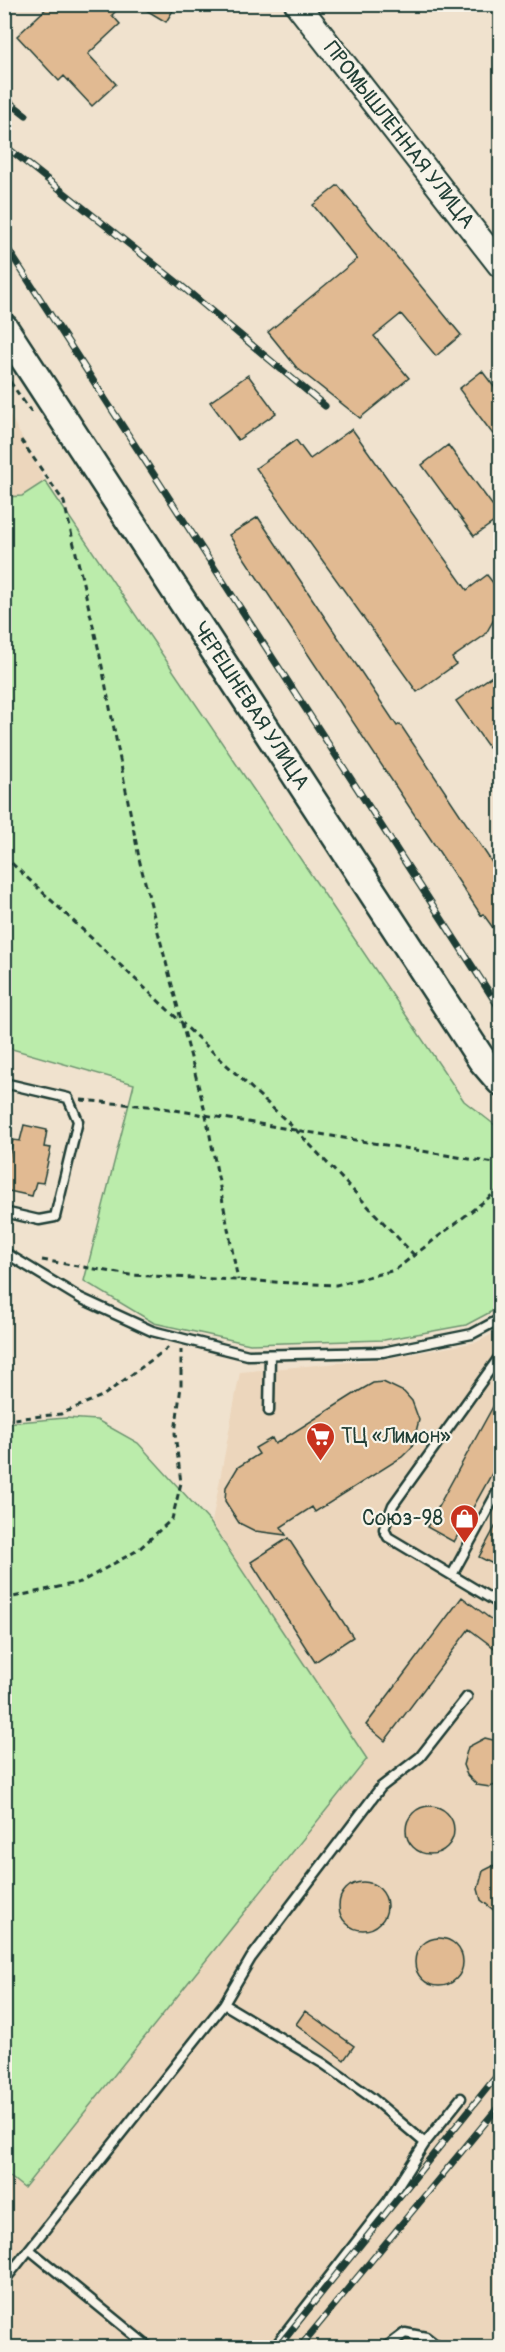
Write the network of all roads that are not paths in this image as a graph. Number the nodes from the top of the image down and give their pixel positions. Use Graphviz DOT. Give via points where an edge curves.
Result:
graph roads {
  1 [pos="297,4"];
  2 [pos="501,265"];
  3 [pos="4,328"];
  4 [pos="501,1082"];
  5 [pos="4,1083"];
  6 [pos="4,1212"];
  7 [pos="8,1253"];
  8 [pos="501,1319"];
  9 [pos="270,1355"];
  10 [pos="501,1356"];
  11 [pos="269,1411"];
  12 [pos="501,1487"];
  13 [pos="452,1575"];
  14 [pos="501,1604"];
  15 [pos="467,1697"];
  16 [pos="224,2004"];
  17 [pos="461,2098"];
  18 [pos="424,2143"];
  19 [pos="30,2250"];
  20 [pos="4,2281"];
  21 [pos="4,2344"];
  22 [pos="9,2348"];
  23 [pos="150,2348"];
  24 [pos="274,2348"];
  25 [pos="385,2348"];
  26 [pos="440,2348"];
  1 -- 2 [label="street, ПРОМЫШЛЕННАЯ УЛИЦА"];
  3 -- 4 [label="main road, ЧЕРЕШНЕВАЯ УЛИЦА" via="482,1060"];
  5 -- 6 [label="lane" via="68,1098 78,1121 55,1217 39,1220"];
  7 -- 9 [label="lane" via="80,1298 152,1331 248,1355"];
  8 -- 9 [label="lane" via="472,1334 382,1352"];
  9 -- 11 [label="lane"];
  10 -- 13 [label="lane" via="393,1505 384,1529 388,1537"];
  12 -- 13 [label="lane"];
  13 -- 14 [label="lane"];
  15 -- 16 [label="lane" via="420,1757 381,1786 251,1958"];
  16 -- 18 [label="lane" via="324,2064 372,2098"];
  16 -- 19 [label="lane"];
  17 -- 18 [label="lane"];
  18 -- 24 [label="lane" via="388,2201"];
  19 -- 20 [label="lane"];
  19 -- 23 [label="lane"];
  21 -- 22 [label="lane"];
  25 -- 26 [label="lane" via="405,2333 426,2337"];
}
